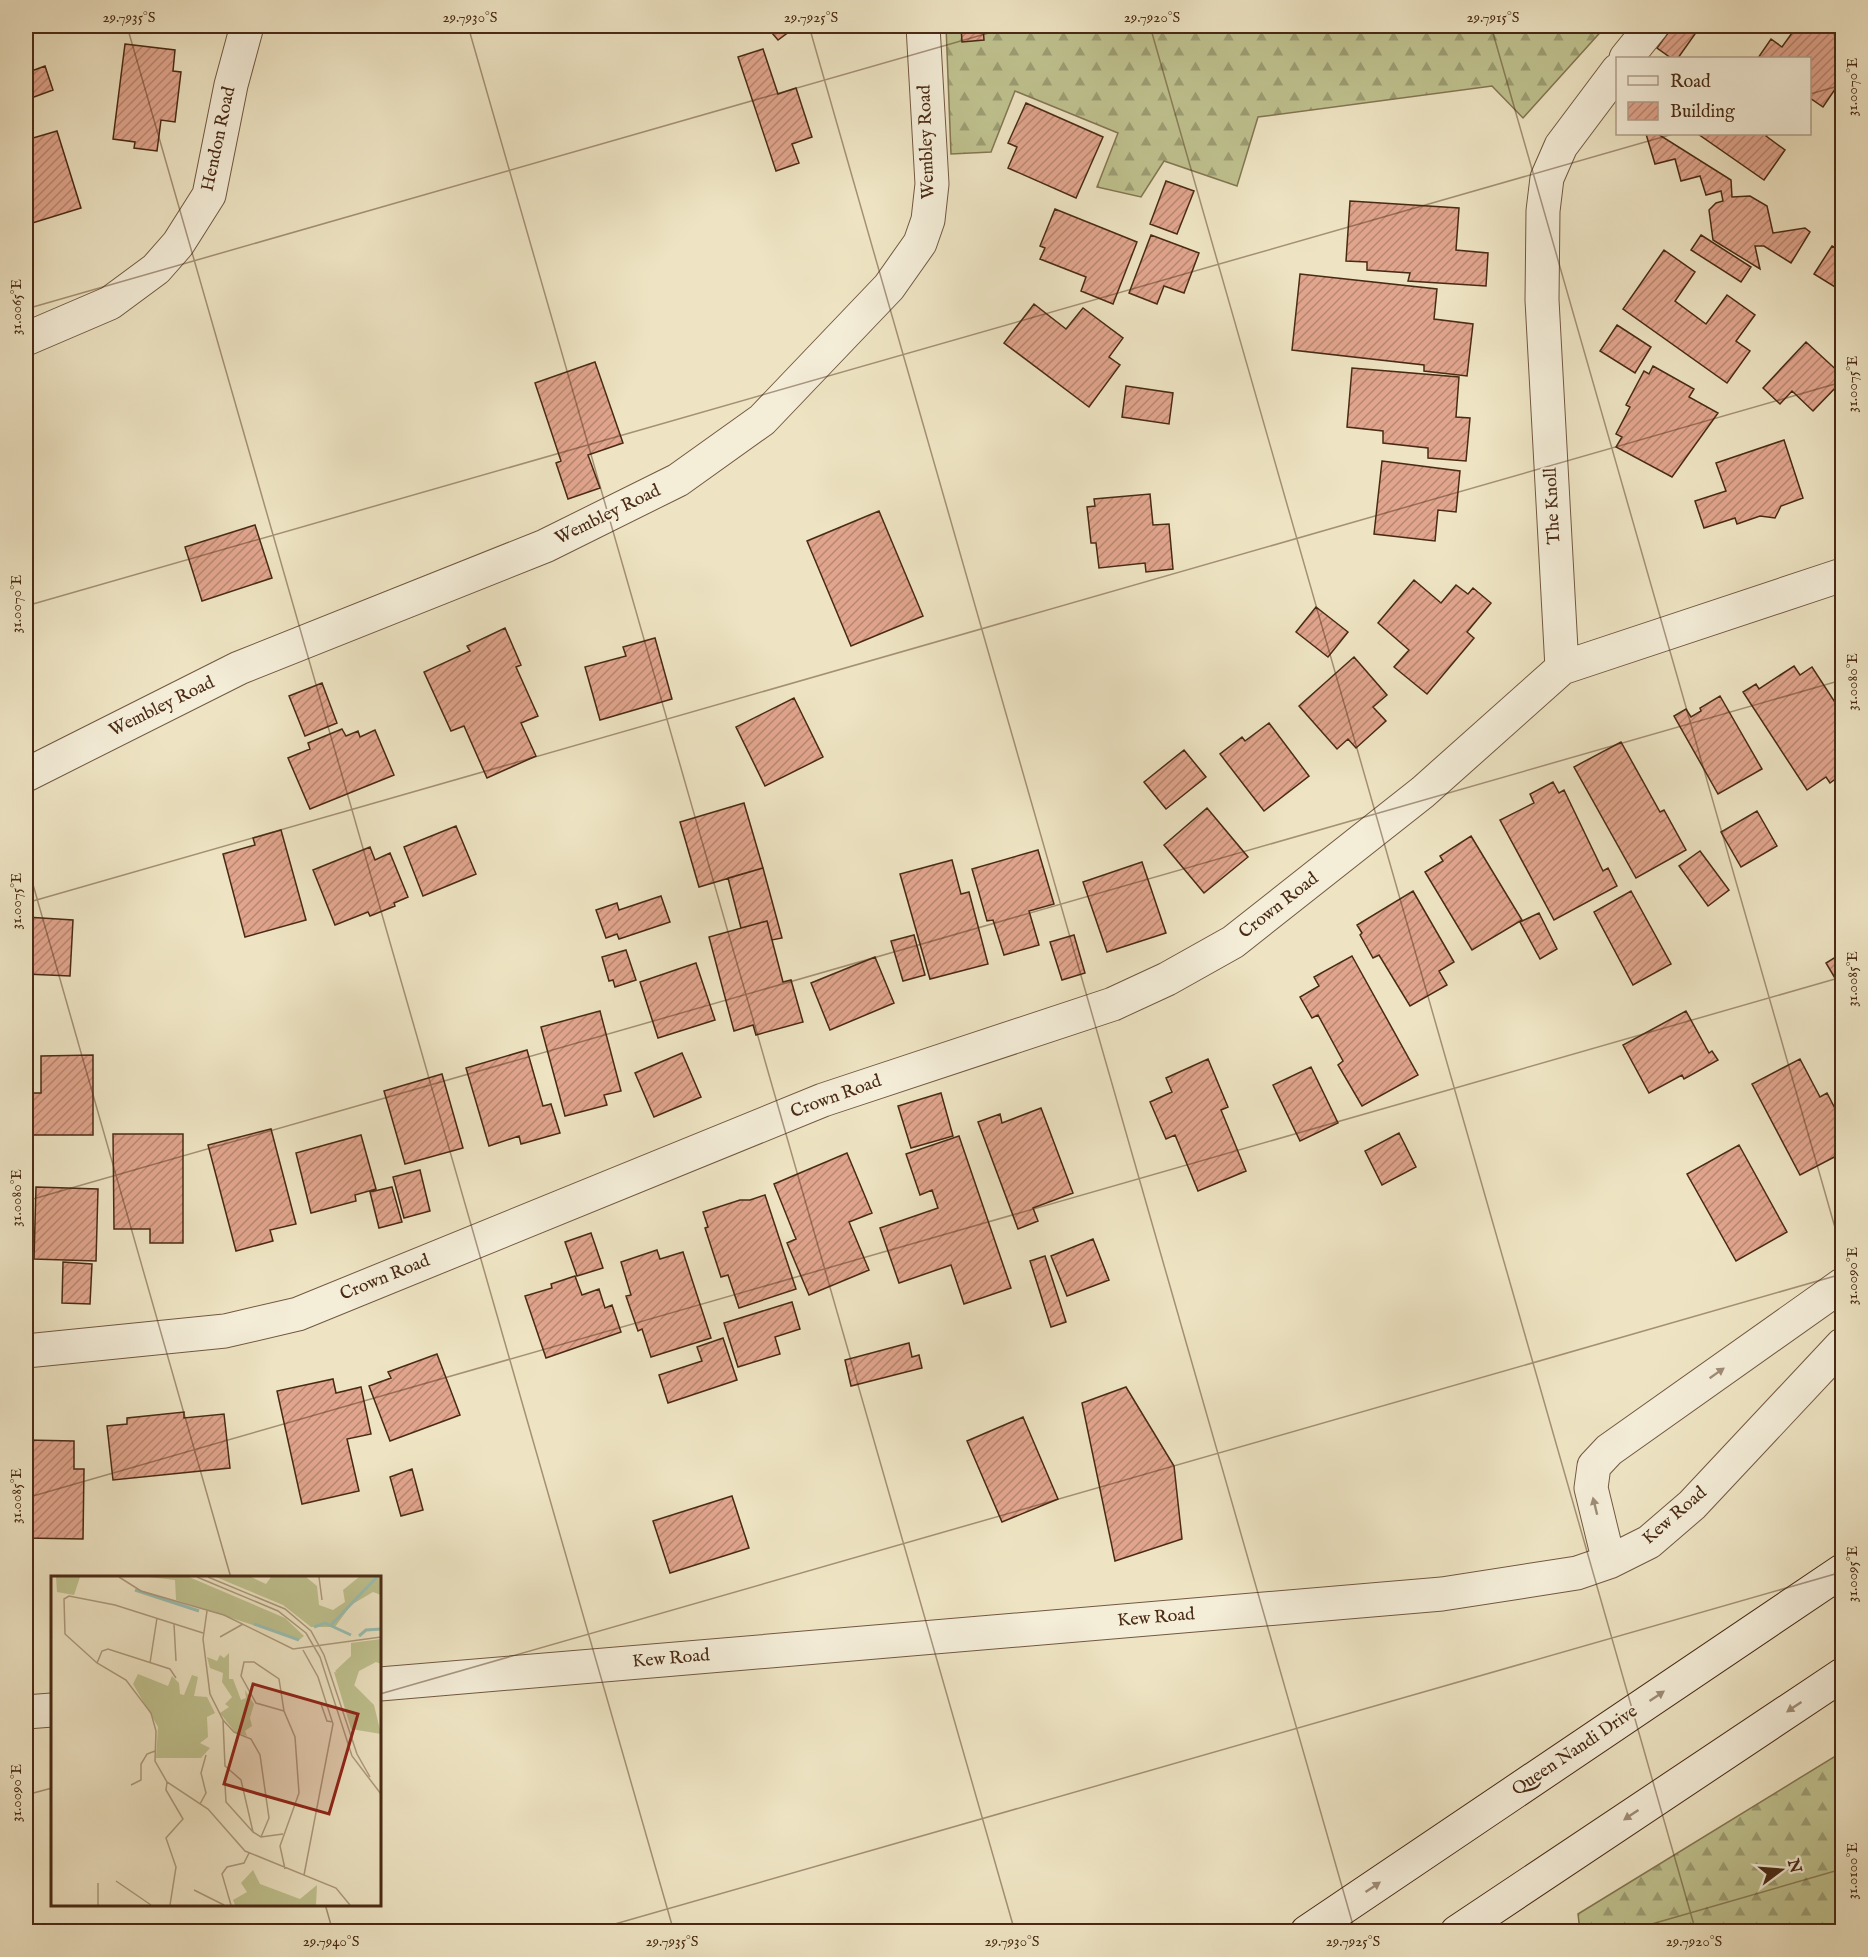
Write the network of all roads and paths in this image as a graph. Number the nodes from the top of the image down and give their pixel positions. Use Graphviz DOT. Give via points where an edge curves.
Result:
graph roads {
  1 [pos="247,26"];
  2 [pos="923,26"];
  3 [pos="1652,26"];
  4 [pos="1627,57"];
  5 [pos="1616,71"];
  6 [pos="26,339"];
  7 [pos="1842,575"];
  8 [pos="1562,669"];
  9 [pos="26,775"];
  10 [pos="1842,1285"];
  11 [pos="1842,1346"];
  12 [pos="26,1351"];
  13 [pos="1609,1562"];
  14 [pos="1842,1571"];
  15 [pos="1842,1675"];
  16 [pos="381,1684"];
  17 [pos="51,1710"];
  18 [pos="26,1712"];
  19 [pos="1307,1932"];
  20 [pos="1457,1932"];
  1 -- 6 [label="street, Hendon Road" via="209,195 178,244 156,269 110,303"];
  2 -- 9 [label="street, Wembley Road" via="932,184 928,220 920,243 889,287 762,420 678,480 545,546 239,668"];
  3 -- 4 [label="street"];
  5 -- 8 [label="street, The Knoll" via="1561,146 1548,178 1543,211 1542,300"];
  7 -- 8 [label="street"];
  8 -- 12 [label="street, Crown Road" via="1423,792 1233,942 1113,1004 822,1100 298,1314 225,1331"];
  13 -- 10 [label="street, one-way" via="1591,1488 1594,1466 1609,1450"];
  11 -- 13 [label="street, Kew Road" via="1692,1505 1649,1542"];
  13 -- 16 [label="street, Kew Road" via="1577,1573 1442,1594"];
  19 -- 14 [label="street, Queen Nandi Drive, one-way"];
  15 -- 20 [label="street, one-way"];
  17 -- 18 [label="street"];
}
